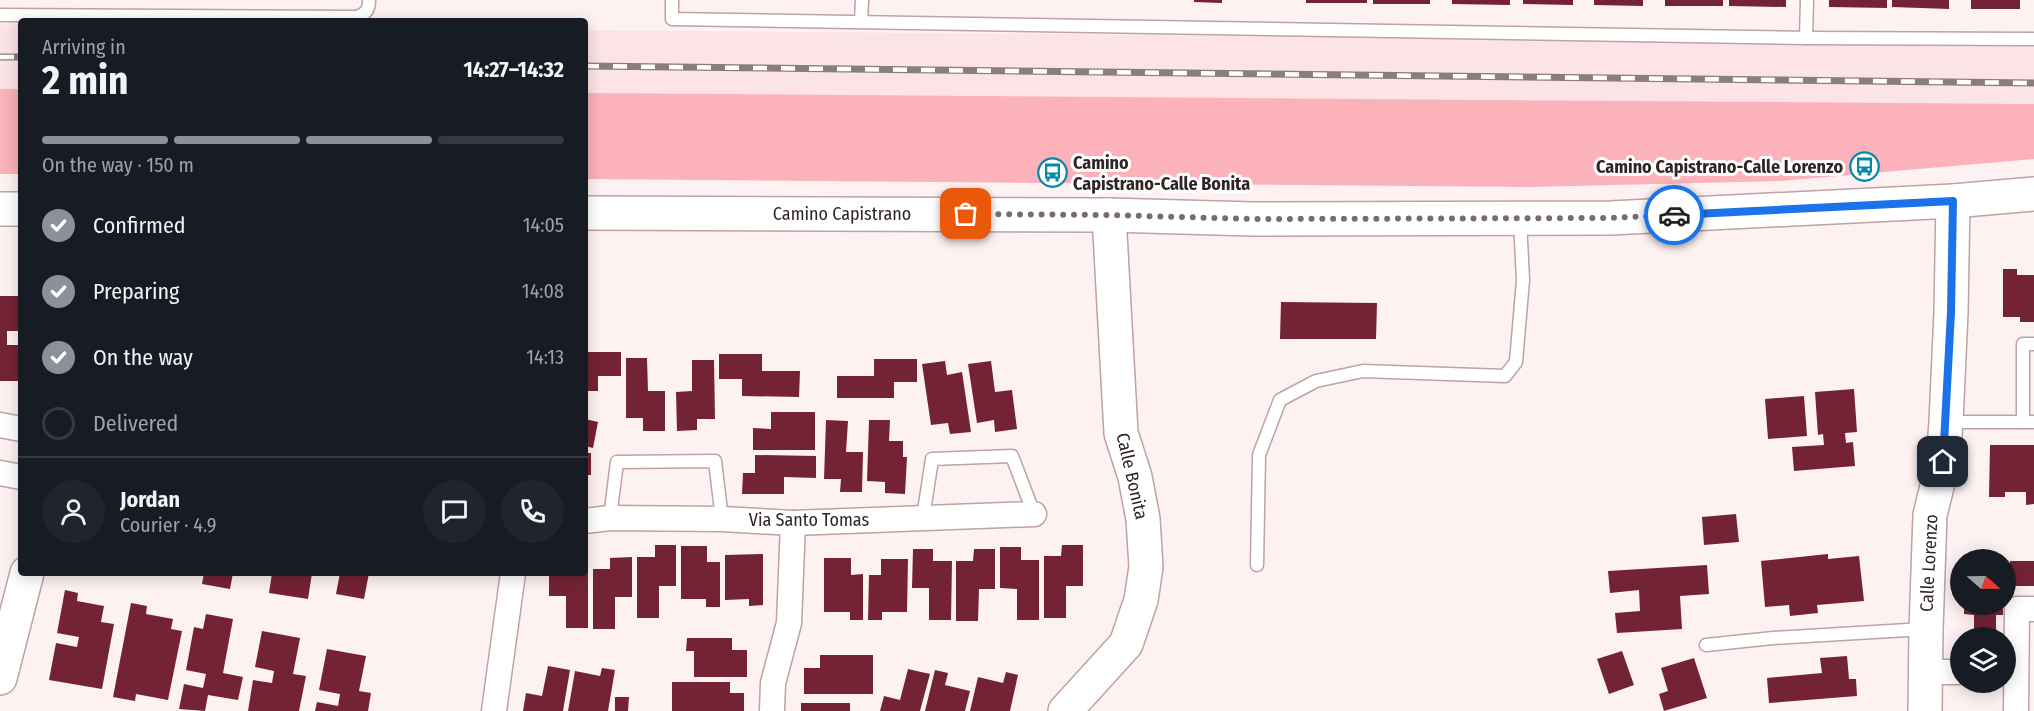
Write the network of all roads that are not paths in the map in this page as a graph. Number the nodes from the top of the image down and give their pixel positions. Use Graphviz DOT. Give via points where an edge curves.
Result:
graph roads {
  1 [pos="369,0"];
  2 [pos="672,0"];
  3 [pos="862,0"];
  4 [pos="1807,0"];
  5 [pos="0,15"];
  6 [pos="861,22"];
  7 [pos="1806,38"];
  8 [pos="2034,39"];
  9 [pos="2034,194"];
  10 [pos="1953,201"];
  11 [pos="0,209"];
  12 [pos="18,209"];
  13 [pos="588,213"];
  14 [pos="1109,215"];
  15 [pos="1520,218"];
  16 [pos="2034,344"];
  17 [pos="1946,422"];
  18 [pos="2029,422"];
  19 [pos="0,425"];
  20 [pos="18,428"];
  21 [pos="0,473"];
  22 [pos="18,476"];
  23 [pos="1034,514"];
  24 [pos="610,518"];
  25 [pos="923,518"];
  26 [pos="722,519"];
  27 [pos="588,521"];
  28 [pos="793,523"];
  29 [pos="1257,565"];
  30 [pos="26,576"];
  31 [pos="513,576"];
  32 [pos="2034,609"];
  33 [pos="2016,627"];
  34 [pos="1926,629"];
  35 [pos="1706,645"];
  36 [pos="1926,672"];
  37 [pos="1950,672"];
  38 [pos="0,678"];
  39 [pos="2014,693"];
  40 [pos="494,711"];
  41 [pos="772,711"];
  42 [pos="1065,711"];
  43 [pos="1925,711"];
  44 [pos="2016,711"];
  1 -- 5 [label="lane" via="369,8 356,17"];
  2 -- 6 [label="lane" via="672,19"];
  3 -- 6 [label="lane"];
  4 -- 7 [label="lane"];
  6 -- 7 [label="lane"];
  7 -- 8 [label="lane"];
  9 -- 10 [label="main road, Camino Capistrano"];
  10 -- 15 [label="main road, Camino Capistrano" via="1611,218"];
  10 -- 17 [label="main road, Calle Lorenzo"];
  11 -- 12 [label="main road"];
  13 -- 14 [label="main road, Camino Capistrano"];
  14 -- 15 [label="main road, Camino Capistrano"];
  14 -- 42 [label="main road, Calle Bonita" via="1121,434 1143,519 1146,567 1141,600 1126,644"];
  15 -- 29 [label="lane" via="1523,280 1516,362 1511,369 1505,376 1363,371 1316,381 1280,399 1259,454"];
  16 -- 18 [label="lane" via="2023,344"];
  17 -- 18 [label="lane"];
  17 -- 34 [label="main road, Calle Lorenzo" via="1943,462 1930,515"];
  19 -- 20 [label="street"];
  21 -- 22 [label="street"];
  23 -- 25 [label="street, Via Santo Tomas"];
  23 -- 25 [label="lane" via="1012,456 932,459"];
  24 -- 26 [label="street, Via Santo Tomas"];
  24 -- 26 [label="lane" via="617,462 715,461"];
  24 -- 27 [label="street, Via Santo Tomas"];
  25 -- 28 [label="street, Via Santo Tomas"];
  26 -- 28 [label="street, Via Santo Tomas"];
  28 -- 41 [label="street" via="789,623 773,683"];
  30 -- 38 [label="main road"];
  31 -- 40 [label="street"];
  32 -- 33 [label="street" via="2018,609"];
  34 -- 35 [label="lane"];
  34 -- 36 [label="main road, Calle Lorenzo"];
  36 -- 37 [label="street"];
  36 -- 43 [label="main road, Calle Lorenzo"];
  39 -- 44 [label="street"];
}
